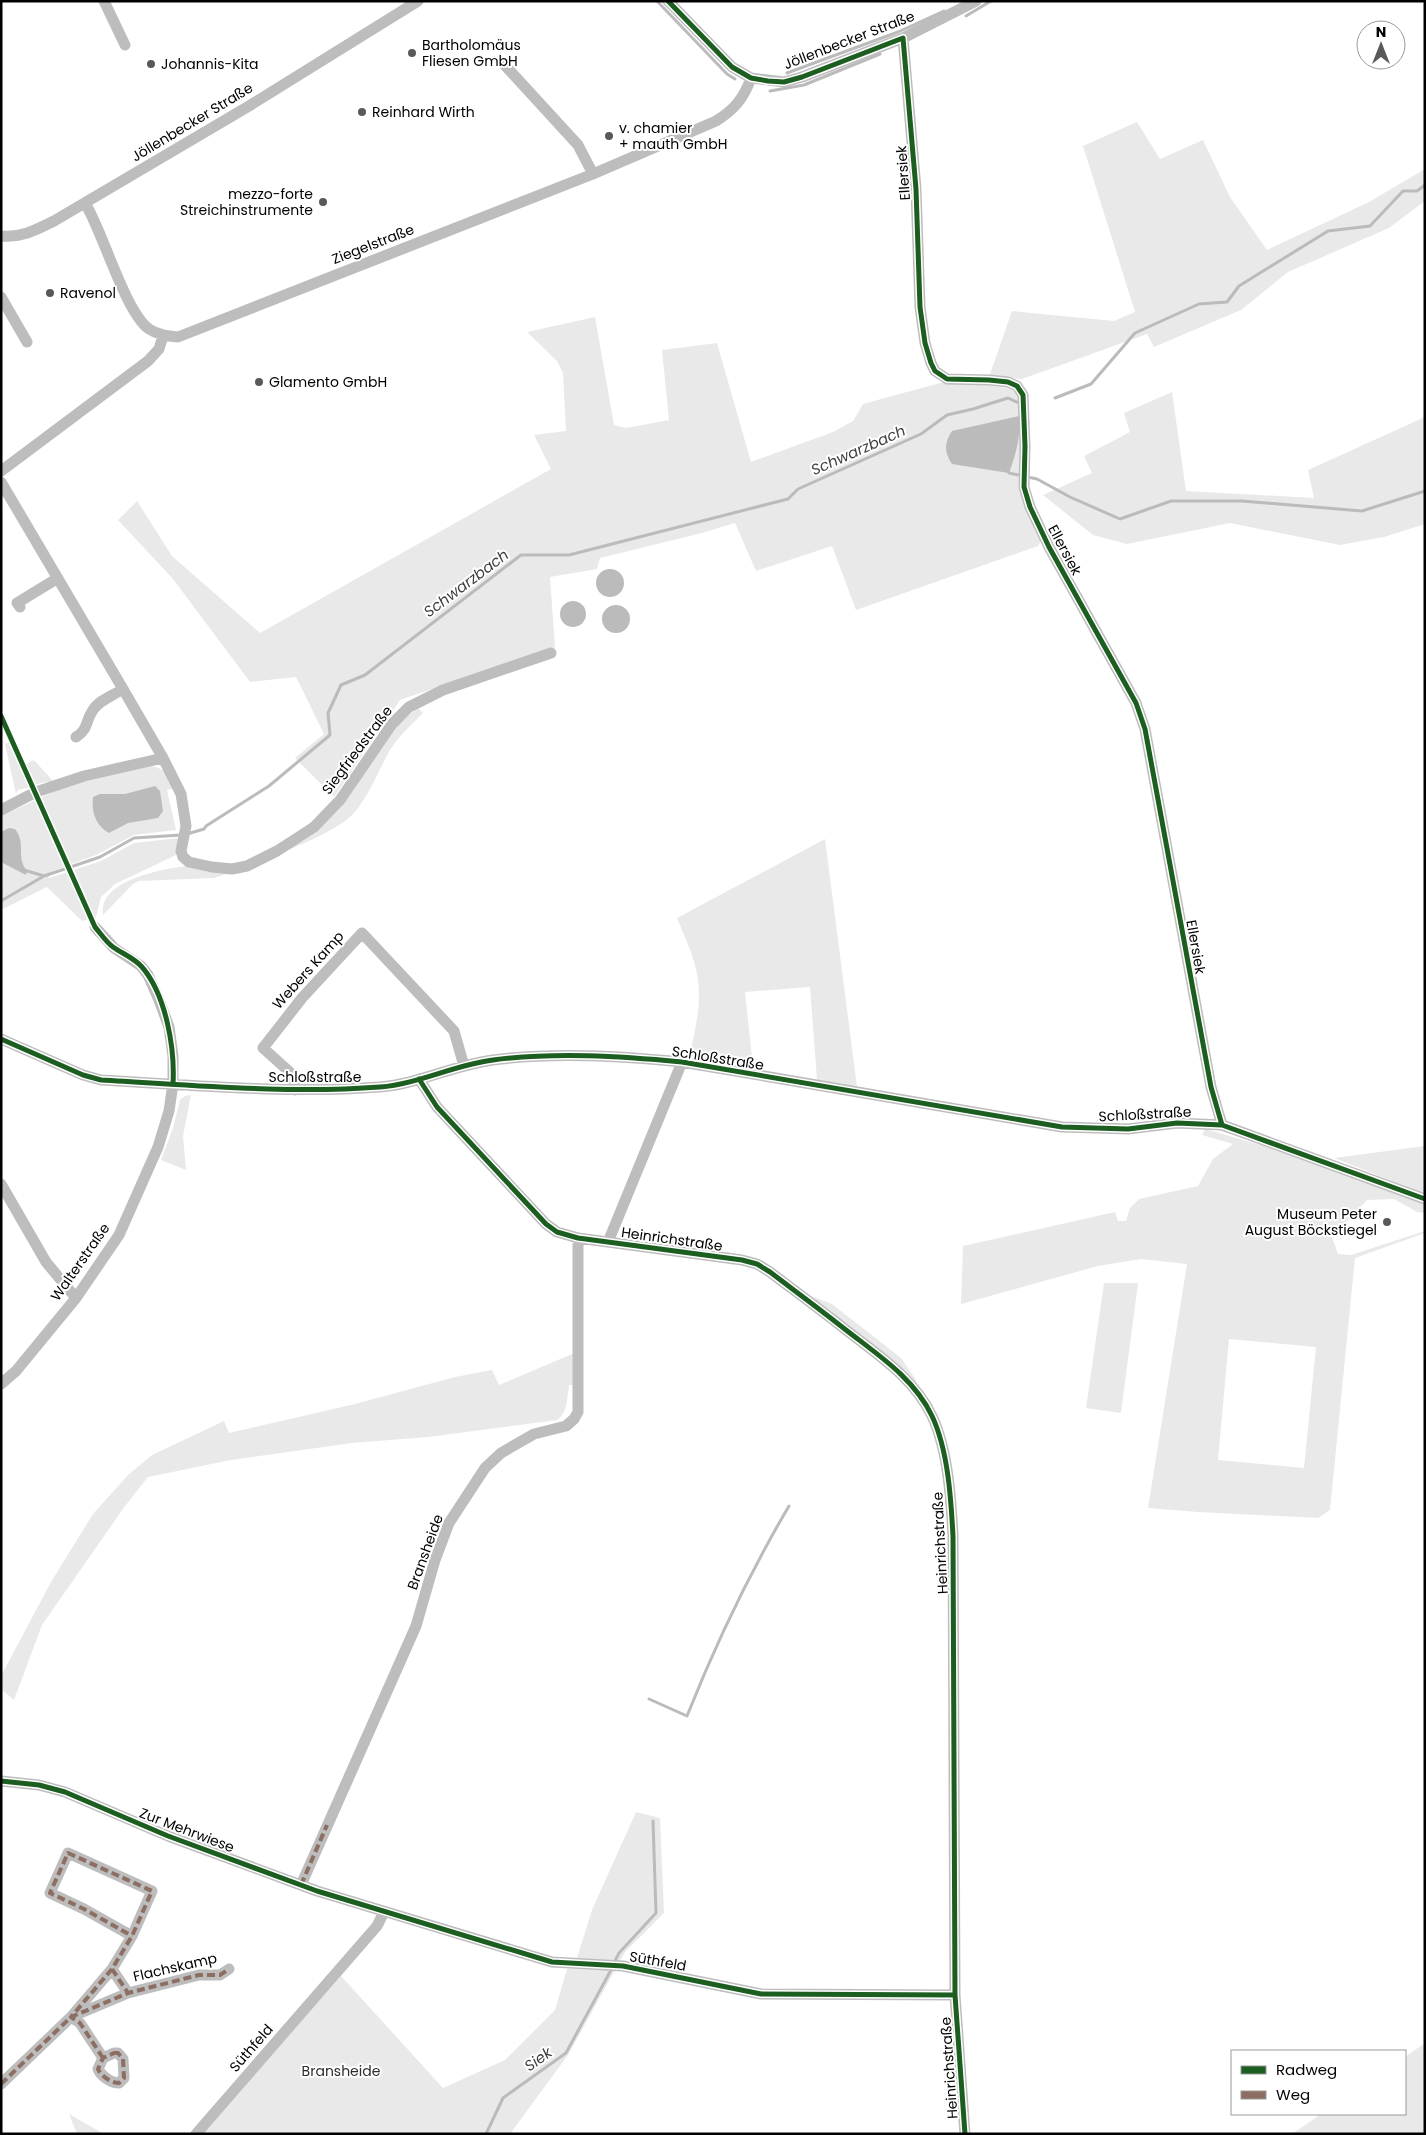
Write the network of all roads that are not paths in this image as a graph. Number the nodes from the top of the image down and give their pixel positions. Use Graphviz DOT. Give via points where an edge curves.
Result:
graph roads {
  1 [pos="104,1"];
  2 [pos="418,1"];
  3 [pos="668,1"];
  4 [pos="976,1"];
  5 [pos="903,38"];
  6 [pos="125,45"];
  7 [pos="501,61"];
  8 [pos="751,78"];
  9 [pos="593,174"];
  10 [pos="85,203"];
  11 [pos="1,236"];
  12 [pos="1,297"];
  13 [pos="163,336"];
  14 [pos="27,342"];
  15 [pos="1,472"];
  16 [pos="1,482"];
  17 [pos="58,578"];
  18 [pos="20,607"];
  19 [pos="551,653"];
  20 [pos="123,689"];
  21 [pos="76,737"];
  22 [pos="163,758"];
  23 [pos="1,810"];
  24 [pos="95,927"];
  25 [pos="1,1039"];
  26 [pos="682,1062"];
  27 [pos="464,1066"];
  28 [pos="419,1079"];
  29 [pos="173,1084"];
  30 [pos="294,1090"];
  31 [pos="1222,1124"];
  32 [pos="1,1184"];
  33 [pos="1425,1199"];
  34 [pos="578,1238"];
  35 [pos="608,1242"];
  36 [pos="76,1298"];
  37 [pos="1,1384"];
  38 [pos="1,1781"];
  39 [pos="301,1885"];
  40 [pos="364,1906"];
  41 [pos="384,1912"];
  42 [pos="132,1936"];
  43 [pos="112,1969"];
  44 [pos="229,1969"];
  45 [pos="128,1993"];
  46 [pos="955,1995"];
  47 [pos="71,2017"];
  48 [pos="103,2058"];
  49 [pos="1,2084"];
  50 [pos="196,2134"];
  51 [pos="966,2134"];
  1 -- 6 [label="street"];
  2 -- 10 [label="street, Jöllenbecker Straße"];
  3 -- 8 [label="street, Jöllenbecker Straße" via="720,56"];
  4 -- 5 [label="street, Jöllenbecker Straße"];
  5 -- 8 [label="street, Jöllenbecker Straße" via="784,82"];
  5 -- 31 [label="street, Ellersiek" via="925,343 935,370 947,379 1008,382 1017,386 1024,395 1024,477 1030,507 1136,703 1145,729 1210,1087"];
  7 -- 9 [label="street" via="578,145"];
  8 -- 9 [label="street, Ziegelstraße" via="742,99 716,122"];
  9 -- 13 [label="street, Ziegelstraße" via="178,337"];
  10 -- 11 [label="street, Jöllenbecker Straße" via="27,234"];
  10 -- 13 [label="street" via="130,302 143,324"];
  12 -- 14 [label="street"];
  13 -- 15 [label="street" via="159,349 148,361"];
  16 -- 17 [label="street, Siegfriedstraße"];
  17 -- 18 [label="street" via="17,602"];
  17 -- 20 [label="street, Siegfriedstraße"];
  19 -- 22 [label="street, Siegfriedstraße" via="443,690 409,707 392,724 334,807 314,828 247,866 212,867 189,862 182,857 186,826 181,794"];
  20 -- 21 [label="street" via="97,705 84,732"];
  20 -- 22 [label="street, Siegfriedstraße"];
  22 -- 23 [label="street" via="84,776"];
  24 -- 29 [label="street, Walterstraße" via="110,945 135,960 148,975 169,1027"];
  25 -- 29 [label="street, Schloßstraße" via="101,1080"];
  26 -- 27 [label="street, Schloßstraße" via="627,1057 535,1057"];
  26 -- 31 [label="street, Schloßstraße" via="1062,1127 1128,1129 1177,1123"];
  26 -- 35 [label="street, Heinrichstraße"];
  27 -- 28 [label="street, Schloßstraße"];
  27 -- 30 [label="street, Webers Kamp" via="454,1031 362,933 285,1018 263,1048 293,1075"];
  28 -- 30 [label="street, Schloßstraße" via="380,1087"];
  28 -- 34 [label="street, Heinrichstraße" via="437,1107 546,1224 557,1232"];
  29 -- 30 [label="street, Schloßstraße"];
  29 -- 36 [label="street, Walterstraße" via="158,1147 119,1235"];
  31 -- 33 [label="street, Schloßstraße"];
  32 -- 36 [label="street" via="46,1262"];
  34 -- 35 [label="street, Heinrichstraße"];
  34 -- 39 [label="street, Bransheide" via="578,1412 566,1426 534,1434 501,1453 485,1468 449,1523 416,1626"];
  35 -- 46 [label="street, Heinrichstraße" via="757,1264 904,1376 932,1416 939,1434 951,1498 953,1536"];
  36 -- 37 [label="street, Walterstraße" via="16,1371"];
  38 -- 39 [label="street, Zur Mehrwiese" via="65,1792 168,1836"];
  39 -- 40 [label="street, Zur Mehrwiese"];
  40 -- 41 [label="street, Süthfeld"];
  41 -- 46 [label="street, Süthfeld" via="552,1962 623,1966 752,1993"];
  41 -- 50 [label="street, Süthfeld" via="371,1933"];
  42 -- 42 [label="street, Flachskamp" via="152,1891 68,1853 50,1893"];
  42 -- 43 [label="street, Flachskamp"];
  43 -- 45 [label="street, Flachskamp"];
  43 -- 47 [label="street, Flachskamp"];
  44 -- 45 [label="street, Flachskamp" via="220,1975 199,1975"];
  45 -- 47 [label="street, Flachskamp"];
  46 -- 51 [label="street, Heinrichstraße"];
  47 -- 48 [label="street" via="80,2023"];
  47 -- 49 [label="street, Flachskamp"];
}
